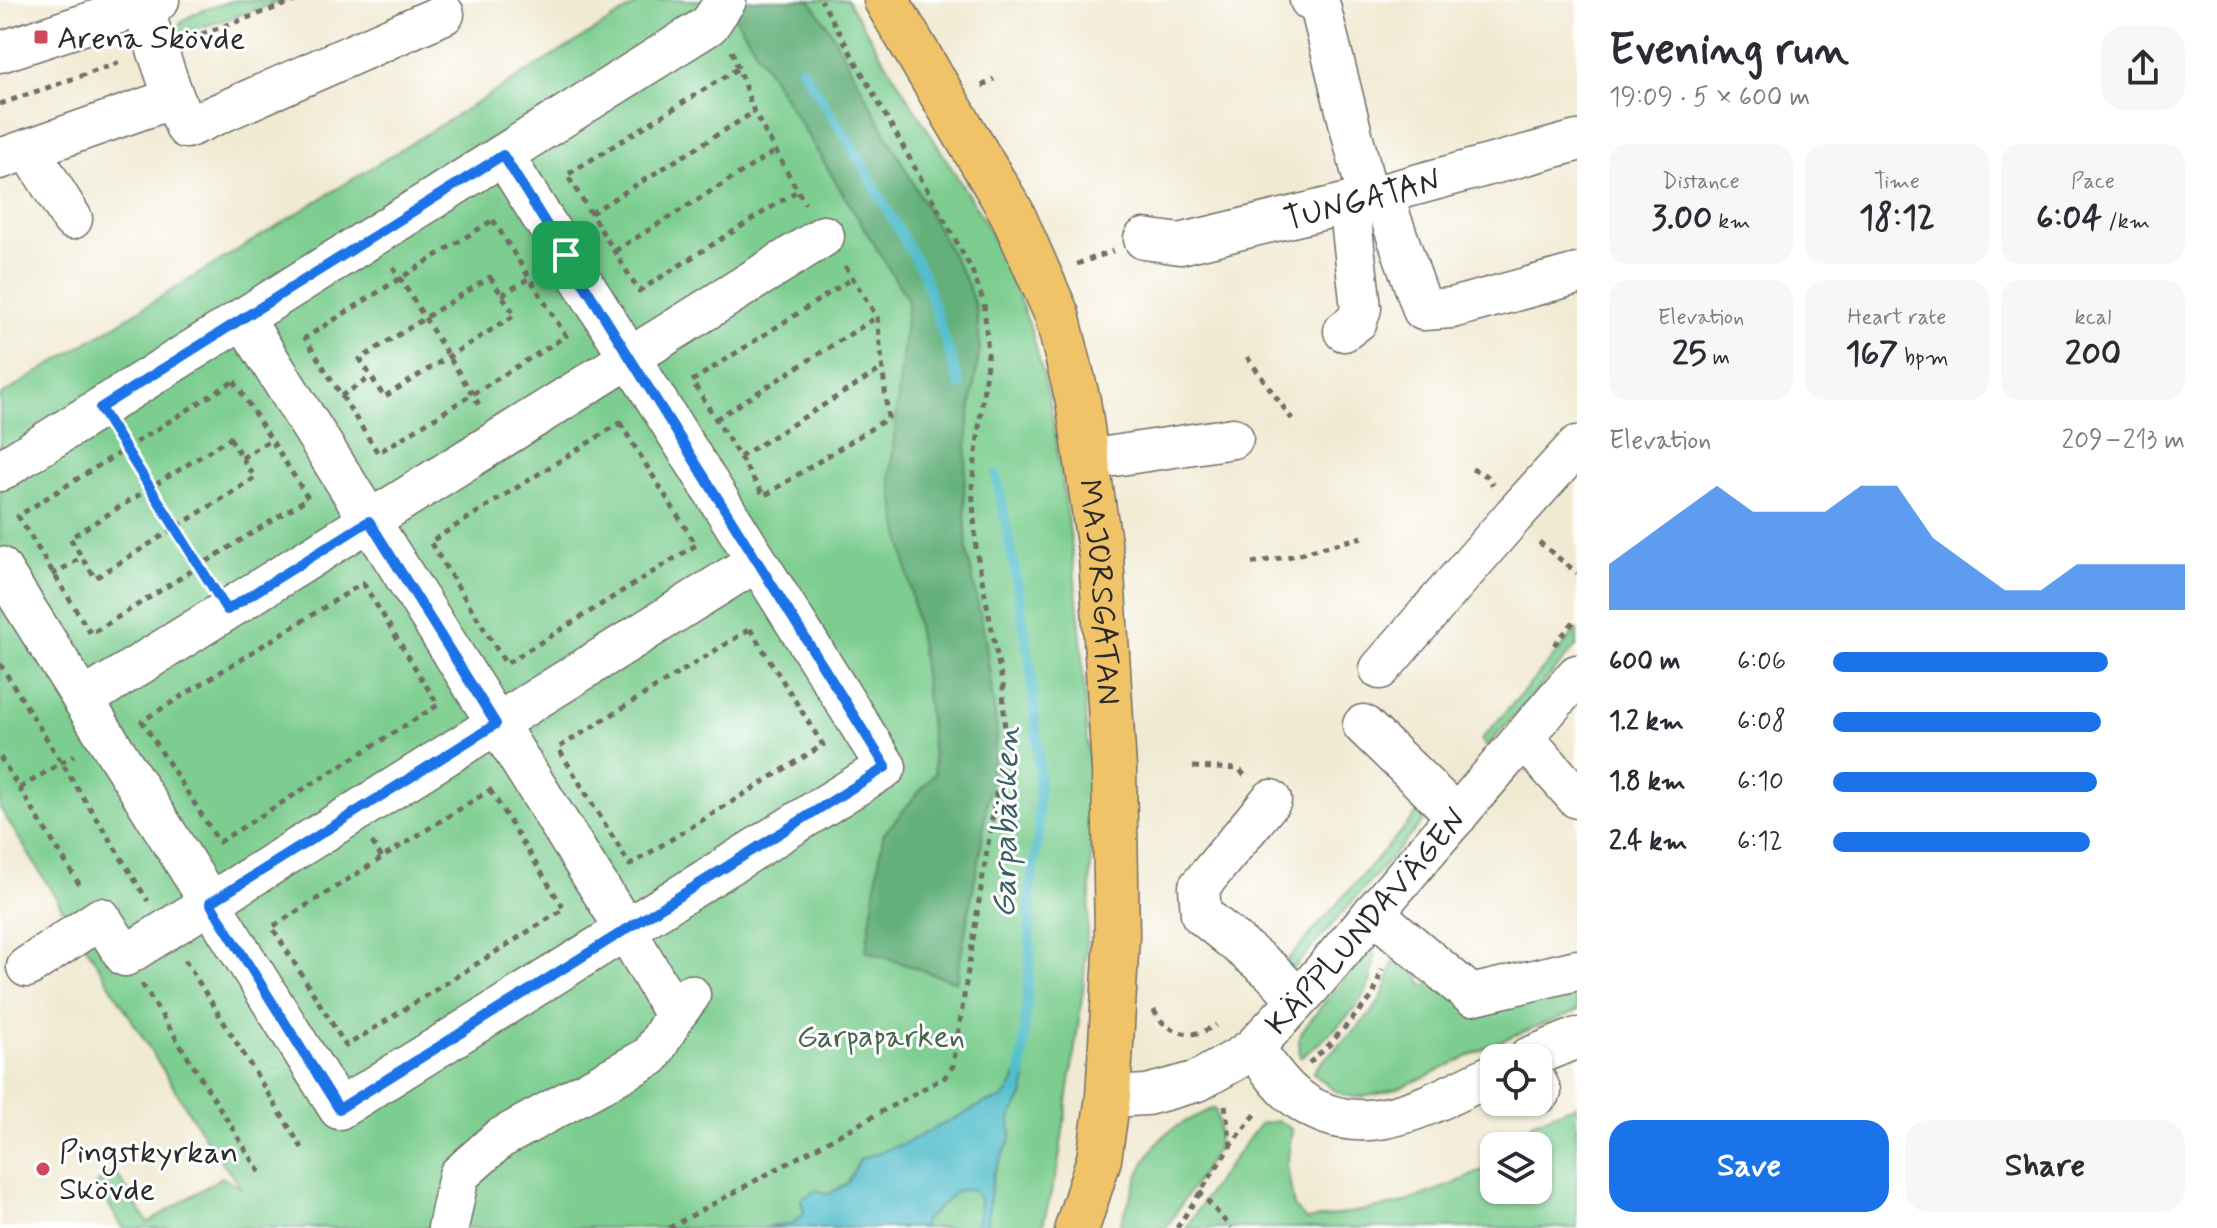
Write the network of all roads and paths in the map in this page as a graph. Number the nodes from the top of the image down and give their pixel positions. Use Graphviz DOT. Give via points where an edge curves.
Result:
graph roads {
  1 [pos="726,0"];
  2 [pos="821,0"];
  3 [pos="886,0"];
  4 [pos="1310,0"];
  5 [pos="151,3"];
  6 [pos="444,14"];
  7 [pos="0,52"];
  8 [pos="737,69"];
  9 [pos="994,79"];
  10 [pos="977,89"];
  11 [pos="174,98"];
  12 [pos="754,112"];
  13 [pos="1577,141"];
  14 [pos="774,152"];
  15 [pos="14,154"];
  16 [pos="503,155"];
  17 [pos="797,191"];
  18 [pos="1366,198"];
  19 [pos="591,213"];
  20 [pos="72,219"];
  21 [pos="374,236"];
  22 [pos="824,236"];
  23 [pos="1144,239"];
  24 [pos="615,251"];
  25 [pos="1069,267"];
  26 [pos="1577,274"];
  27 [pos="853,278"];
  28 [pos="400,279"];
  29 [pos="877,317"];
  30 [pos="243,318"];
  31 [pos="425,318"];
  32 [pos="1344,331"];
  33 [pos="449,357"];
  34 [pos="630,357"];
  35 [pos="1247,357"];
  36 [pos="883,368"];
  37 [pos="472,394"];
  38 [pos="100,408"];
  39 [pos="888,418"];
  40 [pos="716,419"];
  41 [pos="1292,419"];
  42 [pos="1233,438"];
  43 [pos="500,439"];
  44 [pos="1577,446"];
  45 [pos="126,449"];
  46 [pos="740,457"];
  47 [pos="1087,460"];
  48 [pos="0,471"];
  49 [pos="527,481"];
  50 [pos="151,488"];
  51 [pos="369,521"];
  52 [pos="176,528"];
  53 [pos="1362,537"];
  54 [pos="757,561"];
  55 [pos="1252,563"];
  56 [pos="199,566"];
  57 [pos="0,567"];
  58 [pos="227,610"];
  59 [pos="750,629"];
  60 [pos="253,652"];
  61 [pos="1380,669"];
  62 [pos="1577,675"];
  63 [pos="83,700"];
  64 [pos="496,724"];
  65 [pos="1363,725"];
  66 [pos="105,735"];
  67 [pos="1523,737"];
  68 [pos="0,757"];
  69 [pos="1193,767"];
  70 [pos="20,788"];
  71 [pos="1577,798"];
  72 [pos="1271,800"];
  73 [pos="1457,816"];
  74 [pos="382,858"];
  75 [pos="210,903"];
  76 [pos="1374,912"];
  77 [pos="101,918"];
  78 [pos="626,930"];
  79 [pos="125,956"];
  80 [pos="1577,970"];
  81 [pos="27,976"];
  82 [pos="1298,999"];
  83 [pos="1577,1038"];
  84 [pos="1253,1048"];
  85 [pos="1552,1062"];
  86 [pos="1480,1081"];
  87 [pos="1108,1097"];
  88 [pos="1224,1102"];
  89 [pos="1263,1103"];
  90 [pos="1231,1145"];
  91 [pos="263,1177"];
  92 [pos="1199,1191"];
  93 [pos="448,1228"];
  94 [pos="669,1228"];
  95 [pos="1077,1228"];
  96 [pos="1177,1228"];
  97 [pos="1231,1228"];
  1 -- 16 [label="street" via="709,25"];
  2 -- 94 [label="path" via="971,268 984,303 988,354 972,486 976,549 1003,686 1005,736 953,1066 945,1077"];
  3 -- 47 [label="main road, MAJORSGATAN" via="1032,256 1057,315"];
  4 -- 18 [label="street" via="1320,6"];
  5 -- 7 [label="street"];
  5 -- 11 [label="street"];
  6 -- 11 [label="street" via="186,128"];
  8 -- 19 [label="path" via="567,175"];
  9 -- 10 [label="path"];
  11 -- 15 [label="street"];
  12 -- 19 [label="path"];
  13 -- 18 [label="street, TUNGATAN"];
  14 -- 24 [label="path"];
  15 -- 20 [label="street"];
  16 -- 21 [label="street"];
  16 -- 34 [label="street"];
  17 -- 24 [label="path" via="639,291"];
  18 -- 23 [label="street, TUNGATAN" via="1180,244"];
  18 -- 26 [label="street" via="1423,310 1452,308"];
  18 -- 32 [label="street" via="1361,308 1357,321"];
  19 -- 24 [label="path"];
  21 -- 28 [label="path"];
  21 -- 30 [label="street"];
  22 -- 34 [label="street"];
  23 -- 25 [label="path"];
  27 -- 40 [label="path" via="692,381"];
  28 -- 31 [label="path"];
  28 -- 37 [label="path" via="493,220 559,324 566,336"];
  28 -- 37 [label="path" via="305,338 378,453"];
  29 -- 40 [label="path"];
  30 -- 38 [label="street"];
  30 -- 51 [label="street"];
  31 -- 33 [label="path"];
  31 -- 33 [label="path" via="360,359 384,397"];
  31 -- 33 [label="path" via="490,277 515,315"];
  33 -- 37 [label="path"];
  34 -- 43 [label="street"];
  34 -- 54 [label="street"];
  35 -- 41 [label="path"];
  36 -- 46 [label="path"];
  37 -- 43 [label="path"];
  38 -- 45 [label="path"];
  38 -- 48 [label="street"];
  39 -- 46 [label="path" via="764,496"];
  40 -- 46 [label="path"];
  42 -- 47 [label="street"];
  43 -- 49 [label="path"];
  43 -- 51 [label="street"];
  44 -- 61 [label="street"];
  45 -- 50 [label="path"];
  45 -- 56 [label="path" via="18,516 32,540 91,634"];
  45 -- 56 [label="path" via="234,381 308,498"];
  47 -- 87 [label="main road, MAJORSGATAN" via="1101,557 1114,769 1117,936"];
  49 -- 49 [label="path" via="620,423 696,545 506,664 430,542"];
  50 -- 52 [label="path"];
  50 -- 52 [label="path" via="230,438 255,478"];
  50 -- 52 [label="path" via="70,538 95,578"];
  51 -- 58 [label="street"];
  51 -- 64 [label="street"];
  52 -- 56 [label="path"];
  53 -- 55 [label="path"];
  54 -- 64 [label="street"];
  54 -- 78 [label="street" via="886,767"];
  56 -- 58 [label="path"];
  57 -- 63 [label="street"];
  58 -- 60 [label="path"];
  58 -- 63 [label="street"];
  59 -- 59 [label="path" via="823,745 630,865 558,748"];
  60 -- 60 [label="path" via="363,583 438,705 219,842 142,721"];
  62 -- 67 [label="street, KÄPPLUNDAVÄGEN"];
  63 -- 66 [label="street"];
  64 -- 75 [label="street"];
  64 -- 78 [label="street"];
  65 -- 73 [label="street"];
  66 -- 70 [label="path"];
  66 -- 75 [label="street"];
  67 -- 71 [label="street"];
  67 -- 73 [label="street, KÄPPLUNDAVÄGEN"];
  68 -- 70 [label="path"];
  69 -- 72 [label="path" via="1239,769"];
  70 -- 77 [label="path"];
  72 -- 82 [label="street" via="1199,887 1201,914"];
  73 -- 76 [label="street, KÄPPLUNDAVÄGEN"];
  74 -- 74 [label="path" via="490,790 564,909 346,1046 272,927"];
  75 -- 78 [label="street" via="339,1109"];
  75 -- 79 [label="street"];
  76 -- 80 [label="street" via="1471,995"];
  76 -- 82 [label="street, KÄPPLUNDAVÄGEN"];
  77 -- 79 [label="street"];
  77 -- 81 [label="street"];
  78 -- 93 [label="street" via="682,1005 651,1056 499,1139 459,1175"];
  79 -- 91 [label="path"];
  82 -- 84 [label="street, KÄPPLUNDAVÄGEN"];
  83 -- 85 [label="street"];
  84 -- 86 [label="street" via="1295,1097 1348,1120 1408,1114"];
  84 -- 87 [label="street, KÄPPLUNDAVÄGEN" via="1198,1081 1147,1095"];
  87 -- 95 [label="main road, MAJORSGATAN" via="1099,1159"];
  88 -- 90 [label="path"];
  89 -- 90 [label="path"];
  90 -- 92 [label="path"];
  92 -- 96 [label="path"];
  92 -- 97 [label="path"];
}
